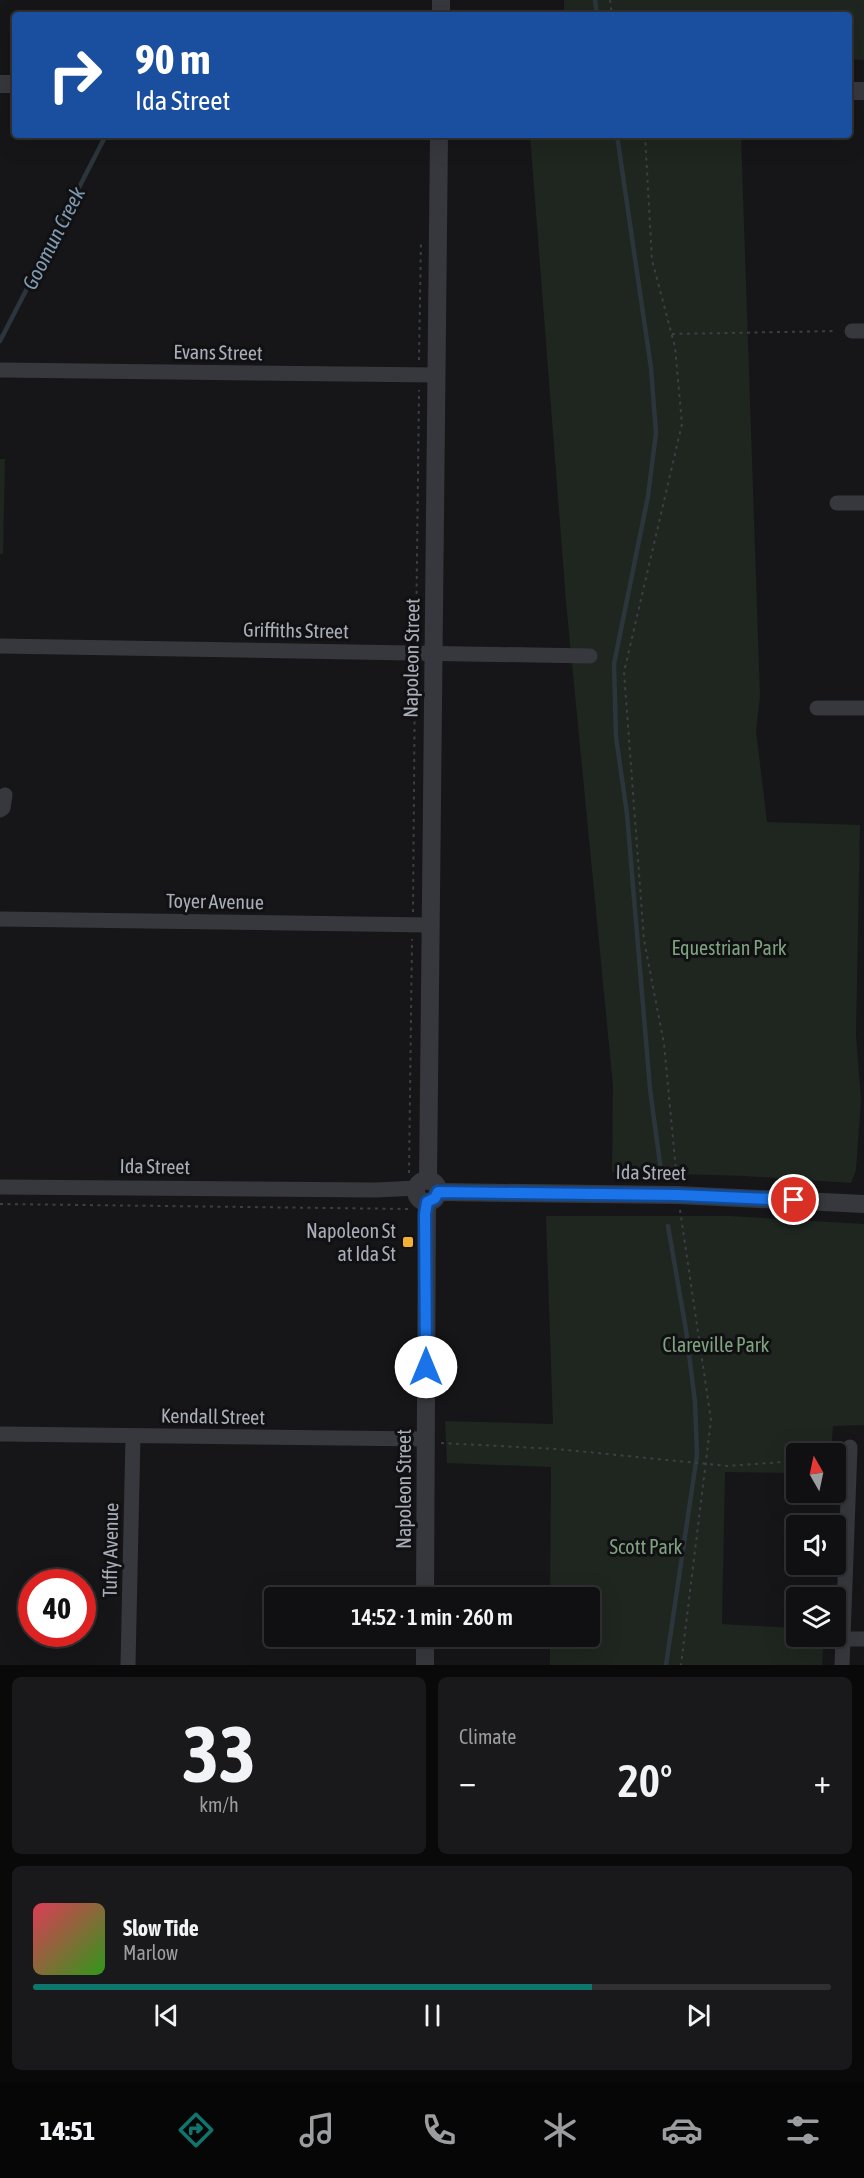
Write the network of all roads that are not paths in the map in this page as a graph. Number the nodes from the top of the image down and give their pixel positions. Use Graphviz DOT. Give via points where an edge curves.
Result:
graph roads {
  1 [pos="439,138"];
  2 [pos="0,370"];
  3 [pos="436,375"];
  4 [pos="837,503"];
  5 [pos="864,503"];
  6 [pos="0,646"];
  7 [pos="433,653"];
  8 [pos="590,656"];
  9 [pos="817,708"];
  10 [pos="864,708"];
  11 [pos="0,919"];
  12 [pos="430,925"];
  13 [pos="0,1187"];
  14 [pos="427,1190"];
  15 [pos="864,1204"];
  16 [pos="0,1434"];
  17 [pos="133,1436"];
  18 [pos="426,1439"];
  19 [pos="850,1447"];
  20 [pos="425,1587"];
  21 [pos="845,1587"];
  22 [pos="846,1639"];
  23 [pos="864,1639"];
  24 [pos="424,1647"];
  25 [pos="843,1647"];
  26 [pos="128,1665"];
  27 [pos="424,1665"];
  28 [pos="843,1665"];
  1 -- 3 [label="street, Napoleon Street"];
  2 -- 3 [label="street, Evans Street"];
  3 -- 7 [label="street, Napoleon Street"];
  4 -- 5 [label="street"];
  6 -- 7 [label="street, Griffiths Street"];
  7 -- 8 [label="street, Griffiths Street"];
  7 -- 12 [label="street, Napoleon Street"];
  9 -- 10 [label="street"];
  11 -- 12 [label="street, Toyer Avenue"];
  12 -- 14 [label="street, Napoleon Street"];
  13 -- 14 [label="street, Ida Street"];
  14 -- 15 [label="street, Ida Street" via="678,1195"];
  14 -- 18 [label="street, Napoleon Street"];
  16 -- 17 [label="street, Kendall Street"];
  17 -- 18 [label="street, Kendall Street"];
  17 -- 26 [label="street, Tuffy Avenue"];
  18 -- 20 [label="street, Napoleon Street"];
  19 -- 21 [label="street"];
  22 -- 23 [label="street"];
  24 -- 27 [label="street"];
  25 -- 28 [label="street"];
}
